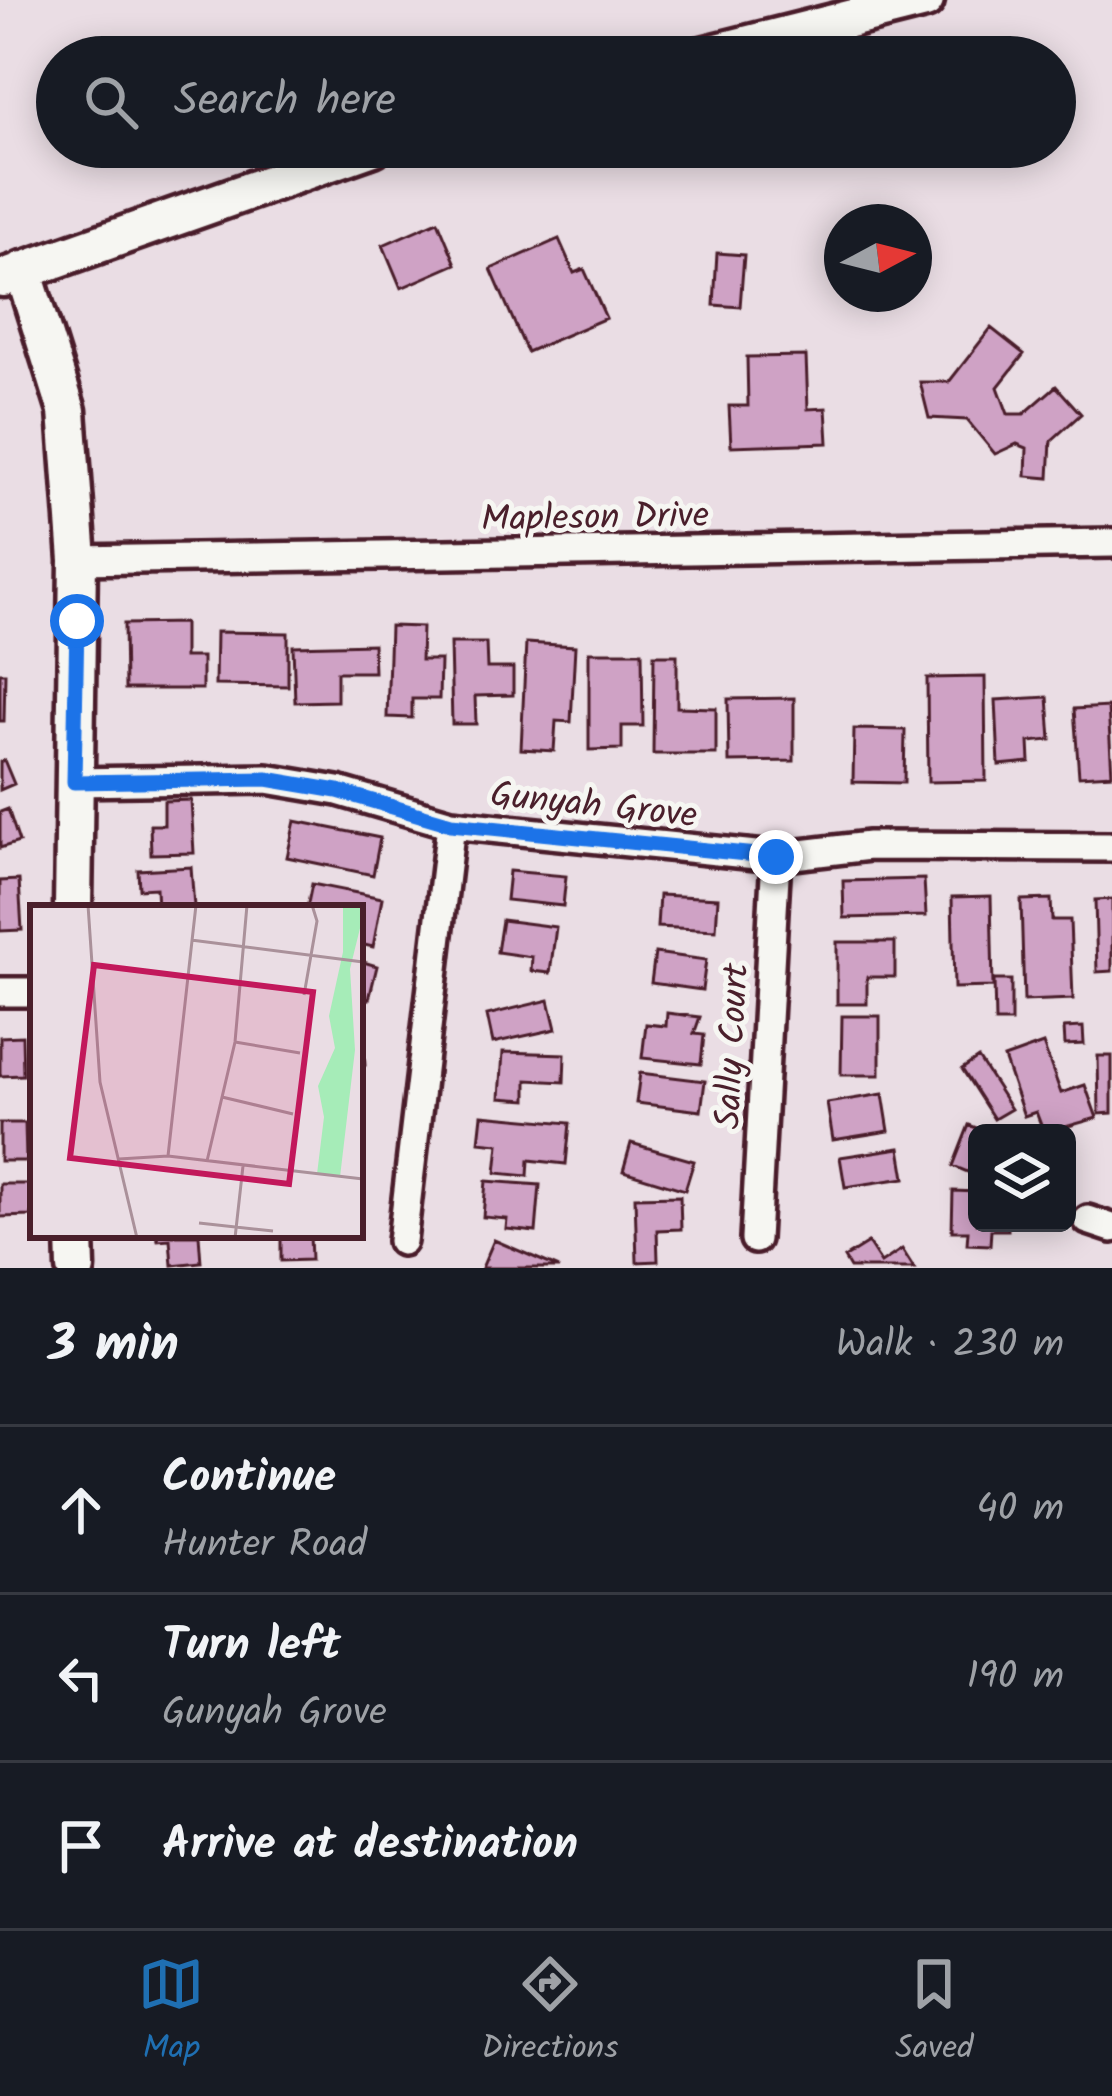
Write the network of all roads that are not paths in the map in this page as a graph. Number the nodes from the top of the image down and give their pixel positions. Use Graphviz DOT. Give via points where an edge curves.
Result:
graph roads {
  1 [pos="925,0"];
  2 [pos="782,36"];
  3 [pos="314,168"];
  4 [pos="11,275"];
  5 [pos="1112,543"];
  6 [pos="78,560"];
  7 [pos="74,782"];
  8 [pos="451,824"];
  9 [pos="1112,847"];
  10 [pos="776,857"];
  11 [pos="73,905"];
  12 [pos="75,1238"];
  13 [pos="755,1239"];
  14 [pos="402,1240"];
  15 [pos="76,1268"];
  1 -- 2 [label="street"];
  3 -- 4 [label="street"];
  4 -- 6 [label="street" via="68,411"];
  5 -- 6 [label="street, Mapleson Drive"];
  6 -- 7 [label="street"];
  7 -- 8 [label="street, Gunyah Grove" via="267,779"];
  7 -- 11 [label="street"];
  8 -- 10 [label="street, Gunyah Grove"];
  8 -- 14 [label="street"];
  9 -- 10 [label="street, Gunyah Grove" via="869,846"];
  10 -- 13 [label="street, Sally Court"];
  12 -- 15 [label="street"];
}
